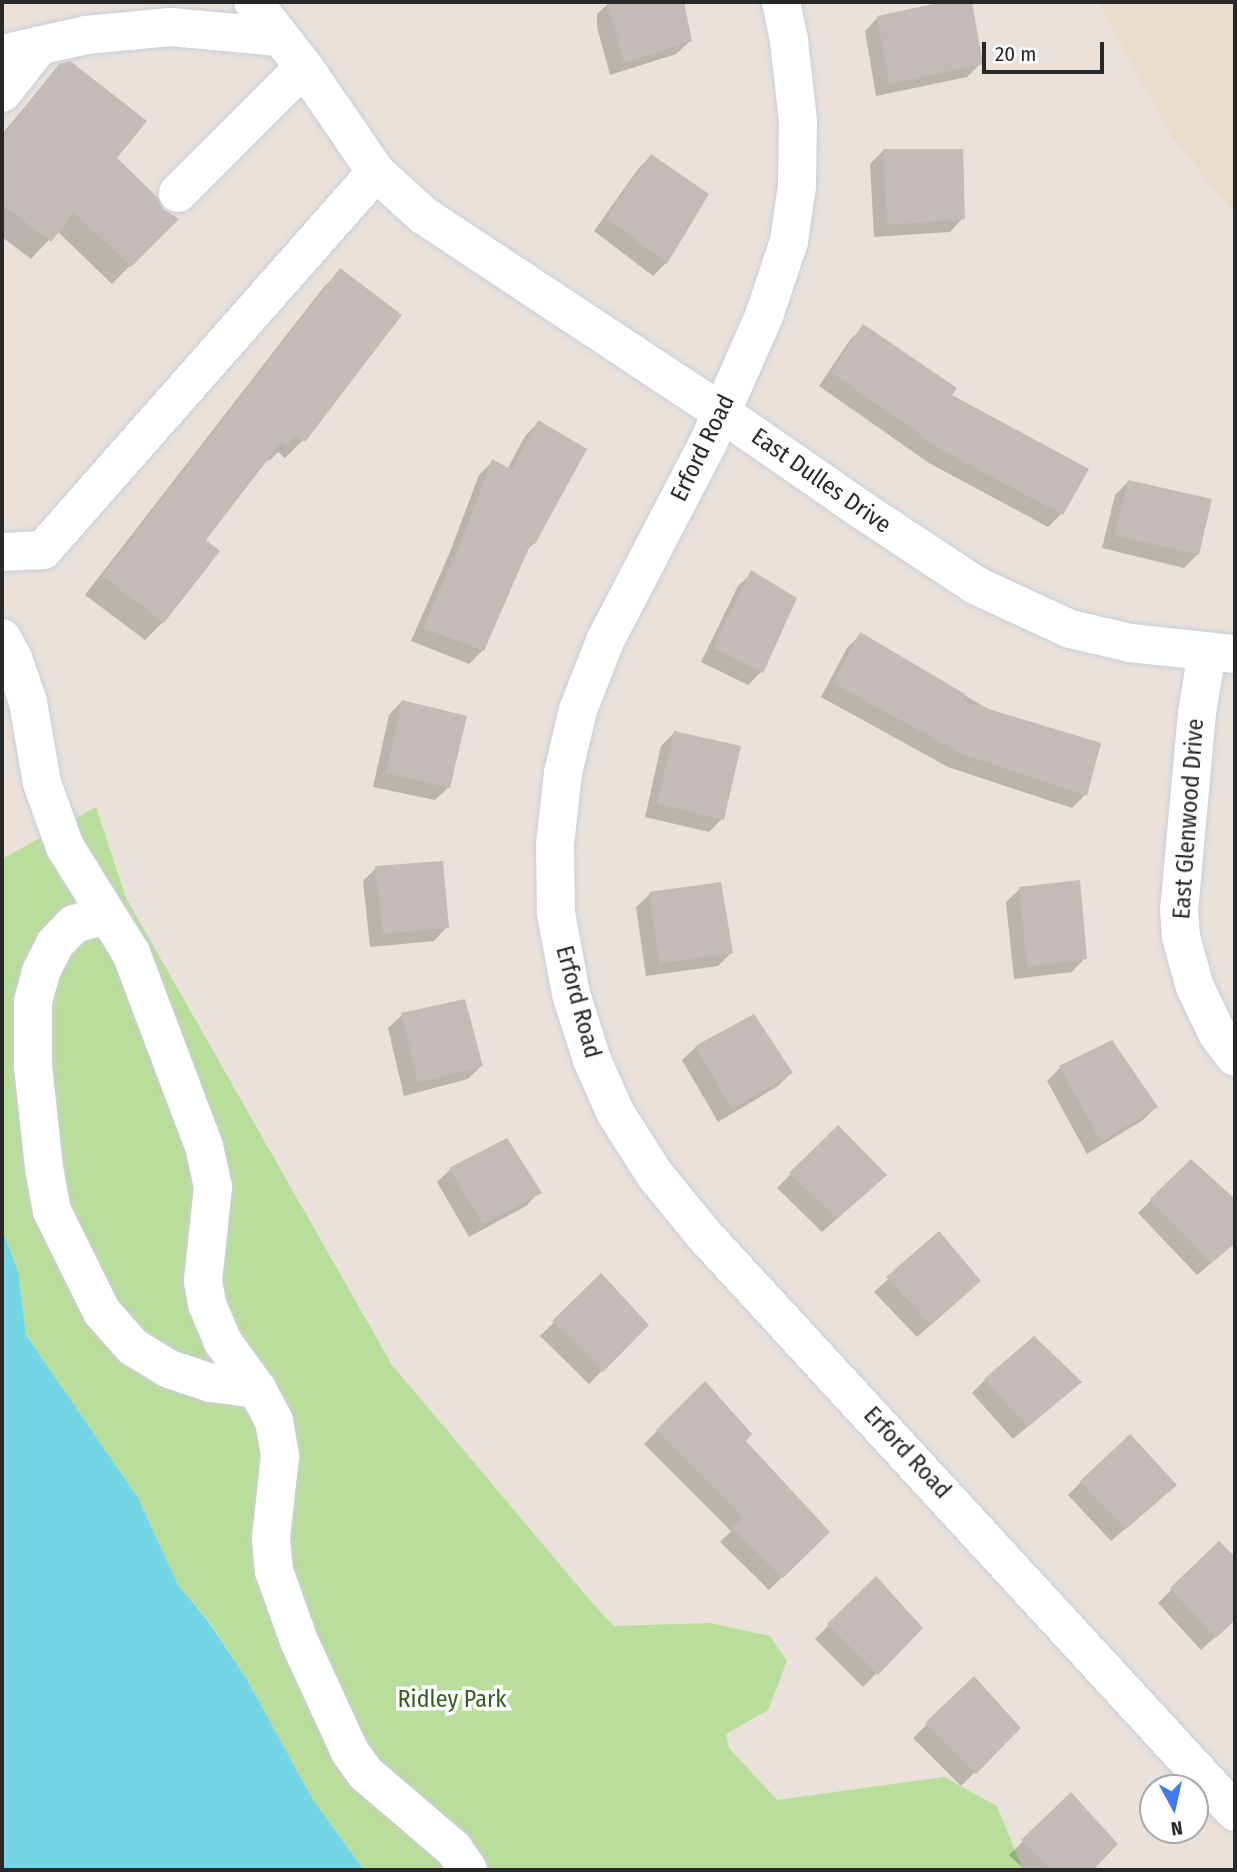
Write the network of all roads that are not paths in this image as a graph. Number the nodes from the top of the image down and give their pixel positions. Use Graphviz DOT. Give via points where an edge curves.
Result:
graph roads {
  1 [pos="253,2"];
  2 [pos="781,2"];
  3 [pos="279,37"];
  4 [pos="40,45"];
  5 [pos="2,54"];
  6 [pos="304,67"];
  7 [pos="2,93"];
  8 [pos="376,172"];
  9 [pos="178,193"];
  10 [pos="722,413"];
  11 [pos="2,552"];
  12 [pos="1221,653"];
  13 [pos="6,654"];
  14 [pos="106,915"];
  15 [pos="1235,1057"];
  16 [pos="257,1389"];
  17 [pos="1235,1812"];
  18 [pos="468,1870"];
  1 -- 3 [label="street, East Dulles Drive"];
  2 -- 10 [label="street, Erford Road" via="797,121 797,186 789,241 764,316"];
  3 -- 4 [label="street" via="171,27 86,35"];
  3 -- 6 [label="street, East Dulles Drive"];
  4 -- 5 [label="street"];
  4 -- 7 [label="street"];
  6 -- 8 [label="street, East Dulles Drive"];
  6 -- 9 [label="street"];
  8 -- 10 [label="street, East Dulles Drive" via="423,215"];
  8 -- 11 [label="street" via="43,550"];
  10 -- 12 [label="street, East Dulles Drive" via="862,510 1011,604 1070,629 1130,643"];
  10 -- 17 [label="street, Erford Road" via="605,641 578,710 563,773 555,844 556,913 571,994 592,1059 634,1144 705,1236"];
  12 -- 15 [label="street, East Glenwood Drive" via="1197,713 1179,909 1181,937 1195,987 1217,1033"];
  13 -- 14 [label="street" via="28,702 42,783 65,847"];
  14 -- 16 [label="street" via="131,953 204,1146 213,1187 204,1281 207,1304 223,1342"];
  14 -- 16 [label="street" via="74,924 55,944 33,1002 33,1066 52,1211 102,1312 133,1347 169,1369 211,1383"];
  16 -- 18 [label="street" via="274,1420 280,1455 271,1538 274,1571 299,1641 350,1752 365,1773 454,1849"];
}
